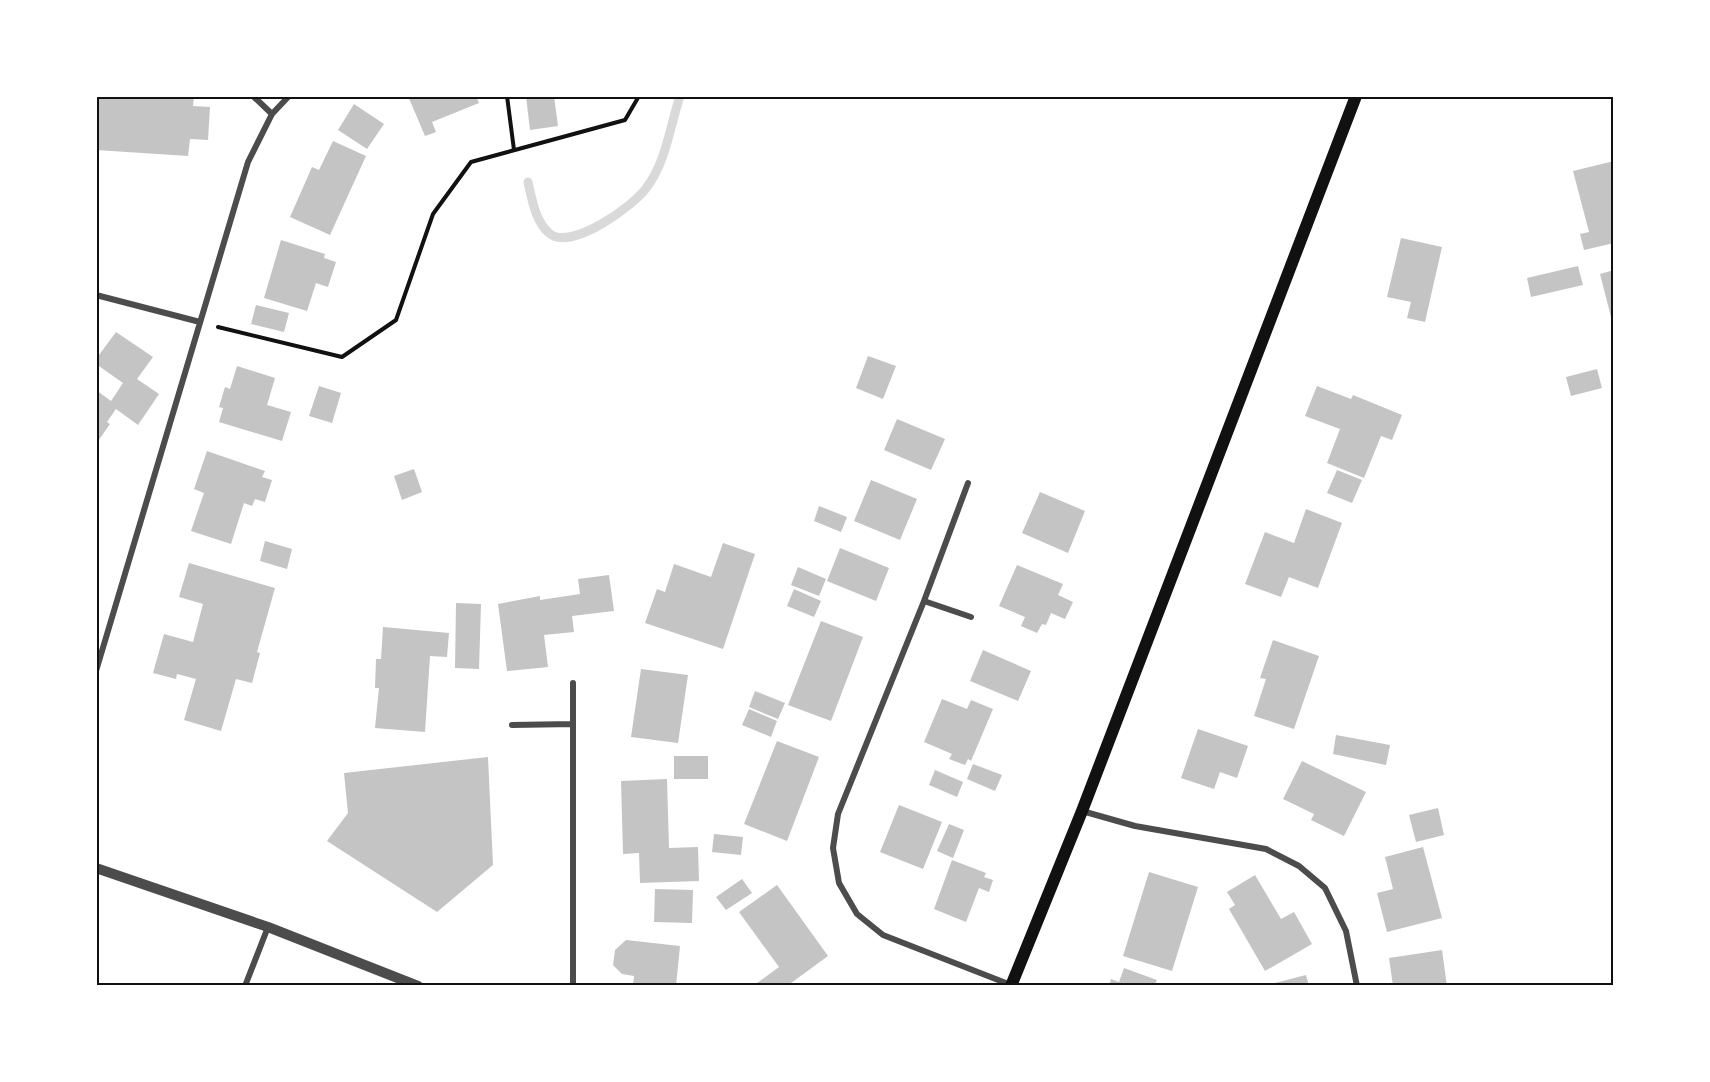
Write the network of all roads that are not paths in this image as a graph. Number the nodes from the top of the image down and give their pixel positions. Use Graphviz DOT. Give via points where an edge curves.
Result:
graph roads {
  1 [pos="253,96"];
  2 [pos="289,96"];
  3 [pos="1356,96"];
  4 [pos="272,114"];
  5 [pos="96,295"];
  6 [pos="200,322"];
  7 [pos="968,483"];
  8 [pos="924,601"];
  9 [pos="971,617"];
  10 [pos="96,671"];
  11 [pos="573,683"];
  12 [pos="573,724"];
  13 [pos="512,725"];
  14 [pos="1082,811"];
  15 [pos="96,868"];
  16 [pos="268,927"];
  17 [pos="1011,985"];
  18 [pos="245,986"];
  19 [pos="418,986"];
  20 [pos="573,986"];
  21 [pos="1357,986"];
  1 -- 4 [label="street"];
  2 -- 4 [label="street"];
  3 -- 14 [label="main road"];
  4 -- 6 [label="street" via="248,162"];
  5 -- 6 [label="street"];
  6 -- 10 [label="street"];
  7 -- 8 [label="street"];
  8 -- 9 [label="street"];
  8 -- 17 [label="street" via="838,814 833,848 839,884 857,914 883,934"];
  11 -- 12 [label="street"];
  12 -- 13 [label="street"];
  12 -- 20 [label="street"];
  14 -- 17 [label="main road"];
  14 -- 21 [label="street" via="1135,826 1266,849 1299,866 1325,888 1346,931"];
  15 -- 16 [label="street"];
  16 -- 18 [label="street"];
  16 -- 19 [label="street"];
}
